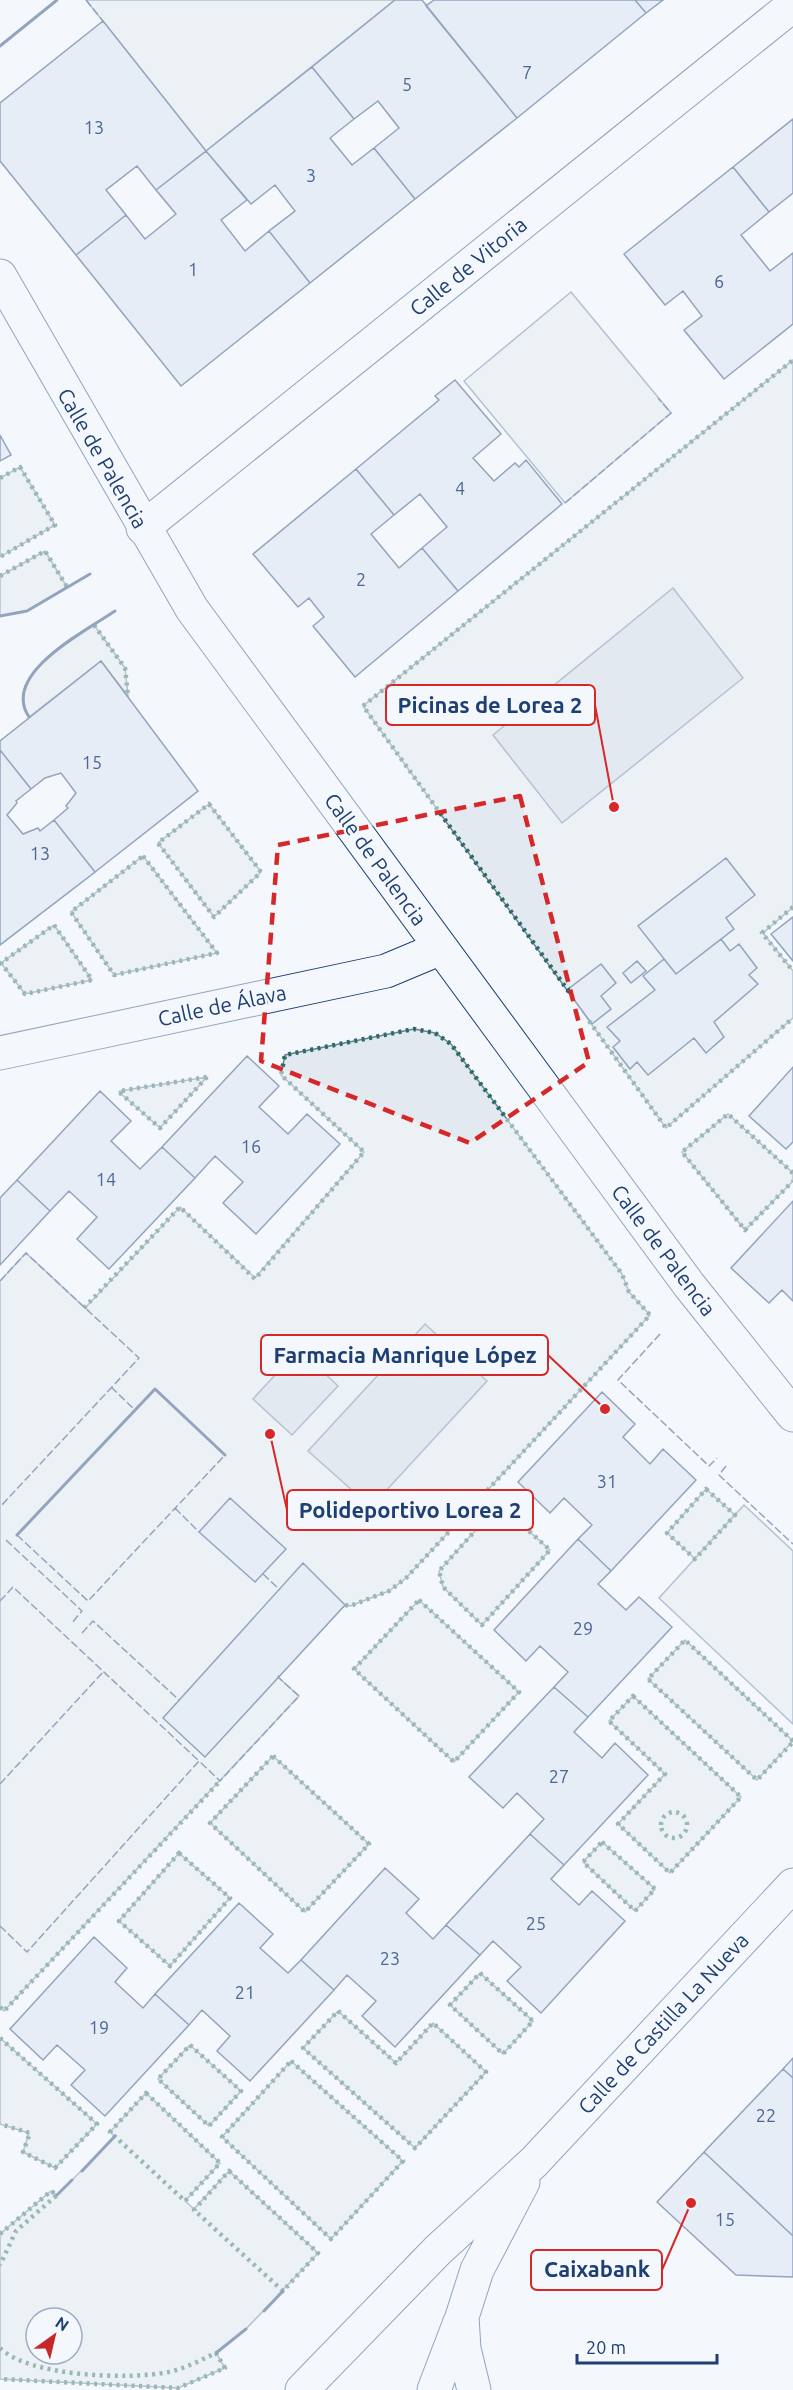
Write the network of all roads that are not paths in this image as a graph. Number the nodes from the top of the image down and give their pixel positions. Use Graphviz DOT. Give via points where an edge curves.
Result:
graph roads {
  1 [pos="793,5"];
  2 [pos="0,276"];
  3 [pos="143,528"];
  4 [pos="441,948"];
  5 [pos="0,1053"];
  6 [pos="793,1415"];
  7 [pos="793,1885"];
  8 [pos="534,2162"];
  9 [pos="462,2317"];
  10 [pos="302,2390"];
  11 [pos="434,2390"];
  12 [pos="474,2390"];
  1 -- 3 [label="street, Calle de Vitoria"];
  2 -- 3 [label="street, Calle de Palencia"];
  3 -- 4 [label="street, Calle de Palencia" via="192,609"];
  4 -- 5 [label="street, Calle de Álava" via="386,971"];
  4 -- 6 [label="street, Calle de Palencia" via="689,1285"];
  7 -- 8 [label="street, Calle de Castilla La Nueva"];
  8 -- 9 [label="street, Calle de Castilla La Nueva" via="477,2270"];
  8 -- 10 [label="street, Calle de Castilla La Nueva" via="438,2250"];
  9 -- 11 [label="street, Calle de Castilla La Nueva"];
  9 -- 12 [label="street, Calle de Castilla La Nueva" via="464,2349"];
}
